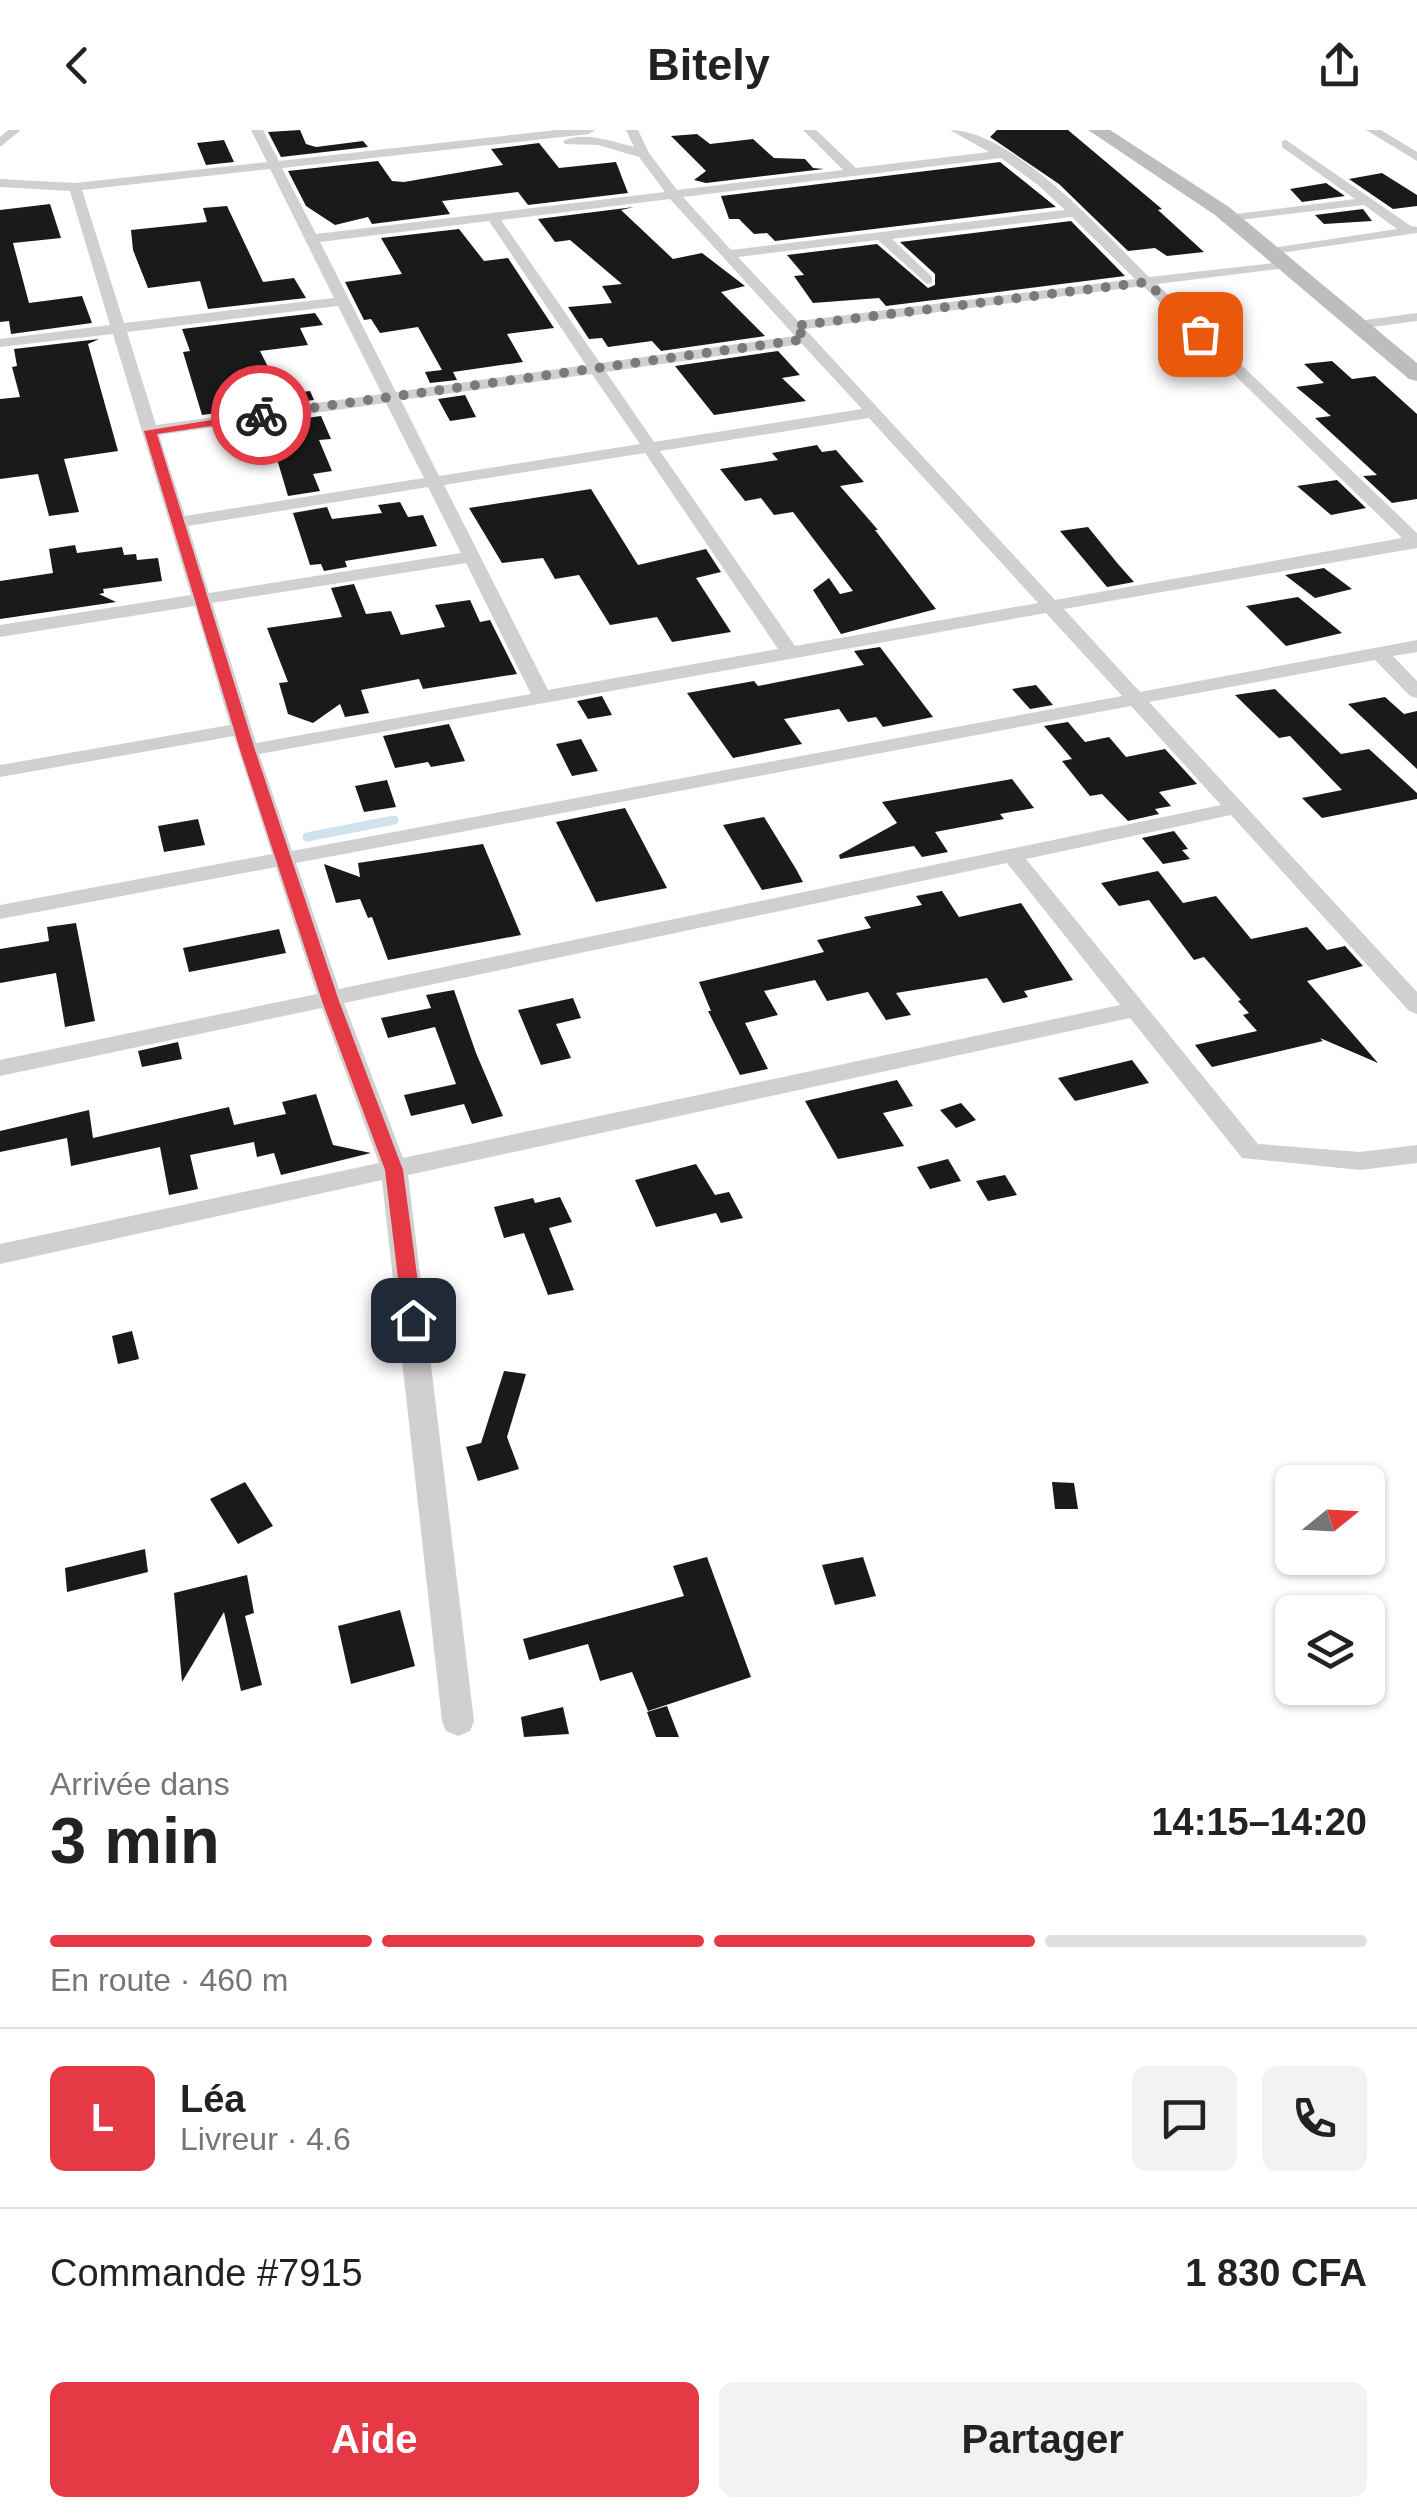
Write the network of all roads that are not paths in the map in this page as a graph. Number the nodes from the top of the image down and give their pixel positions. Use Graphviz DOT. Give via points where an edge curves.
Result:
graph roads {
  1 [pos="15,130"];
  2 [pos="257,130"];
  3 [pos="589,130"];
  4 [pos="632,130"];
  5 [pos="809,130"];
  6 [pos="956,130"];
  7 [pos="1097,130"];
  8 [pos="1372,130"];
  9 [pos="515,140"];
  10 [pos="0,143"];
  11 [pos="1286,144"];
  12 [pos="644,154"];
  13 [pos="1003,154"];
  14 [pos="1417,158"];
  15 [pos="274,165"];
  16 [pos="853,172"];
  17 [pos="0,182"];
  18 [pos="76,187"];
  19 [pos="674,194"];
  20 [pos="1367,201"];
  21 [pos="1076,213"];
  22 [pos="492,216"];
  23 [pos="1227,218"];
  24 [pos="1413,230"];
  25 [pos="881,236"];
  26 [pos="311,239"];
  27 [pos="728,254"];
  28 [pos="1279,258"];
  29 [pos="928,280"];
  30 [pos="1147,282"];
  31 [pos="343,301"];
  32 [pos="1417,317"];
  33 [pos="1358,325"];
  34 [pos="119,328"];
  35 [pos="800,332"];
  36 [pos="0,343"];
  37 [pos="596,368"];
  38 [pos="1417,374"];
  39 [pos="391,397"];
  40 [pos="874,412"];
  41 [pos="150,431"];
  42 [pos="650,448"];
  43 [pos="434,482"];
  44 [pos="178,522"];
  45 [pos="1416,542"];
  46 [pos="471,557"];
  47 [pos="202,599"];
  48 [pos="1051,606"];
  49 [pos="0,631"];
  50 [pos="1417,646"];
  51 [pos="790,653"];
  52 [pos="1380,654"];
  53 [pos="1417,692"];
  54 [pos="1137,696"];
  55 [pos="542,697"];
  56 [pos="241,729"];
  57 [pos="248,750"];
  58 [pos="0,770"];
  59 [pos="1236,808"];
  60 [pos="1011,854"];
  61 [pos="285,859"];
  62 [pos="0,912"];
  63 [pos="331,1001"];
  64 [pos="1417,1006"];
  65 [pos="1136,1009"];
  66 [pos="0,1068"];
  67 [pos="1417,1154"];
  68 [pos="394,1170"];
  69 [pos="0,1254"];
  70 [pos="458,1722"];
  1 -- 10 [label="street"];
  2 -- 15 [label="street"];
  3 -- 9 [label="street"];
  4 -- 12 [label="street"];
  5 -- 16 [label="street"];
  6 -- 13 [label="street"];
  7 -- 23 [label="street"];
  8 -- 14 [label="street"];
  9 -- 12 [label="street" via="599,142"];
  9 -- 15 [label="street"];
  11 -- 20 [label="street"];
  12 -- 19 [label="street"];
  13 -- 16 [label="street"];
  13 -- 21 [label="street"];
  15 -- 18 [label="street"];
  15 -- 26 [label="street"];
  16 -- 19 [label="street"];
  17 -- 18 [label="street"];
  18 -- 34 [label="street"];
  19 -- 22 [label="street"];
  19 -- 27 [label="street"];
  20 -- 23 [label="street"];
  20 -- 24 [label="street"];
  21 -- 25 [label="street"];
  21 -- 30 [label="street"];
  22 -- 26 [label="street"];
  22 -- 37 [label="street"];
  23 -- 28 [label="street"];
  24 -- 28 [label="street"];
  25 -- 27 [label="street"];
  25 -- 29 [label="street"];
  26 -- 31 [label="street"];
  27 -- 35 [label="street"];
  28 -- 30 [label="street"];
  28 -- 33 [label="street"];
  30 -- 35 [label="street"];
  30 -- 45 [label="street"];
  31 -- 34 [label="street"];
  31 -- 39 [label="street"];
  32 -- 33 [label="street"];
  33 -- 38 [label="street"];
  34 -- 36 [label="street"];
  34 -- 41 [label="street"];
  35 -- 37 [label="street"];
  35 -- 40 [label="street"];
  37 -- 39 [label="street"];
  37 -- 42 [label="street"];
  39 -- 41 [label="street"];
  39 -- 43 [label="street"];
  40 -- 42 [label="street"];
  40 -- 48 [label="street"];
  41 -- 44 [label="street"];
  42 -- 43 [label="street"];
  42 -- 51 [label="street"];
  43 -- 44 [label="street"];
  43 -- 46 [label="street"];
  44 -- 47 [label="street"];
  45 -- 48 [label="street"];
  46 -- 47 [label="street"];
  46 -- 55 [label="street"];
  47 -- 49 [label="street"];
  47 -- 56 [label="street"];
  48 -- 51 [label="street"];
  48 -- 54 [label="street"];
  50 -- 52 [label="street"];
  51 -- 55 [label="street"];
  52 -- 53 [label="street"];
  52 -- 54 [label="street"];
  54 -- 59 [label="street"];
  54 -- 61 [label="street"];
  55 -- 57 [label="street"];
  56 -- 57 [label="street"];
  56 -- 58 [label="street"];
  57 -- 61 [label="street"];
  59 -- 60 [label="street"];
  59 -- 64 [label="street"];
  60 -- 63 [label="street"];
  60 -- 65 [label="street"];
  61 -- 62 [label="street"];
  61 -- 63 [label="street"];
  63 -- 66 [label="street"];
  63 -- 68 [label="street"];
  65 -- 67 [label="street" via="1251,1152 1360,1161"];
  65 -- 68 [label="street"];
  68 -- 69 [label="street"];
  68 -- 70 [label="street"];
}
